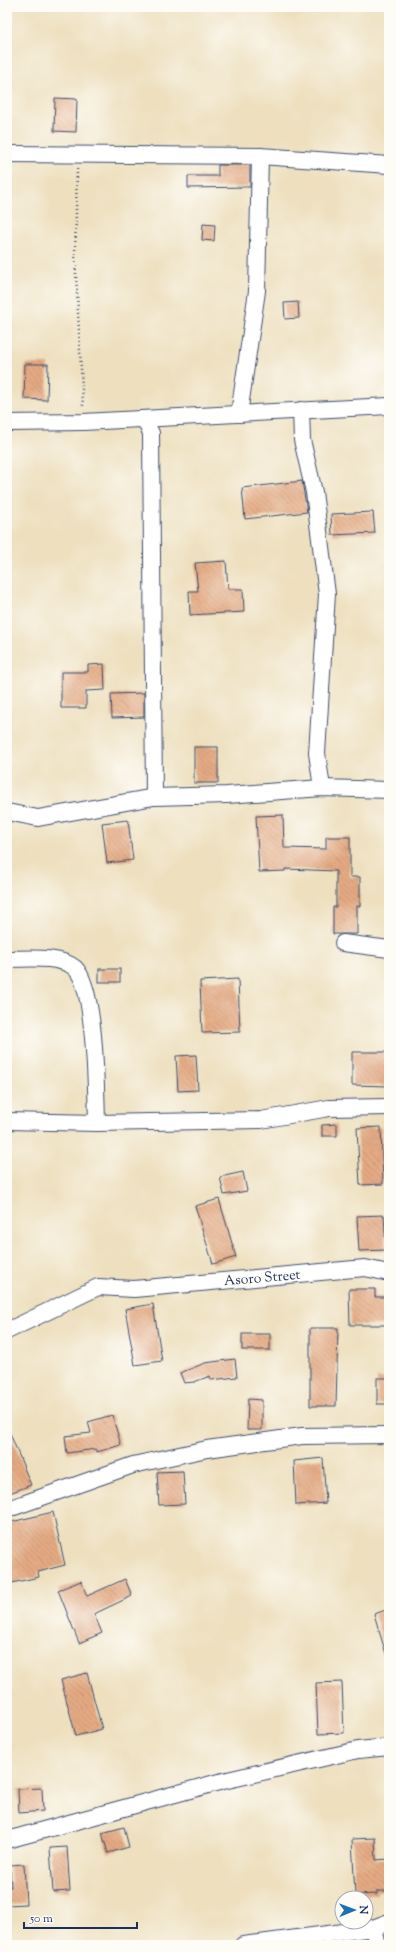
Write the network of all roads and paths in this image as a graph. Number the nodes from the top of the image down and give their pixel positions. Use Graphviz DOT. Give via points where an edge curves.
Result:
graph roads {
  1 [pos="7,154"];
  2 [pos="77,154"];
  3 [pos="260,156"];
  4 [pos="389,166"];
  5 [pos="389,406"];
  6 [pos="301,410"];
  7 [pos="239,414"];
  8 [pos="144,419"];
  9 [pos="83,422"];
  10 [pos="7,423"];
  11 [pos="322,788"];
  12 [pos="389,790"];
  13 [pos="154,797"];
  14 [pos="7,812"];
  15 [pos="343,943"];
  16 [pos="389,948"];
  17 [pos="7,959"];
  18 [pos="389,1106"];
  19 [pos="7,1121"];
  20 [pos="97,1123"];
  21 [pos="389,1273"];
  22 [pos="7,1331"];
  23 [pos="389,1435"];
  24 [pos="14,1506"];
  25 [pos="389,1747"];
  26 [pos="7,1840"];
  27 [pos="389,1922"];
  28 [pos="374,1928"];
  29 [pos="358,1930"];
  30 [pos="373,1930"];
  31 [pos="243,1945"];
  32 [pos="377,1945"];
  1 -- 2 [label="street"];
  2 -- 3 [label="street"];
  2 -- 9 [label="path" via="75,256"];
  3 -- 4 [label="street"];
  3 -- 7 [label="street" via="257,291"];
  5 -- 6 [label="street"];
  6 -- 7 [label="street"];
  6 -- 11 [label="street" via="302,440 314,492 326,594 317,753"];
  7 -- 8 [label="street"];
  8 -- 9 [label="street"];
  8 -- 13 [label="street" via="151,433"];
  9 -- 10 [label="street"];
  11 -- 12 [label="street"];
  11 -- 13 [label="street"];
  13 -- 14 [label="street" via="38,818"];
  15 -- 16 [label="street"];
  17 -- 20 [label="street" via="54,959 75,968 84,982 94,1040"];
  18 -- 20 [label="street" via="329,1108 261,1120"];
  19 -- 20 [label="street"];
  21 -- 22 [label="street, Asoro Street" via="365,1268 134,1289 98,1287"];
  23 -- 24 [label="street" via="302,1436 207,1449 133,1465"];
  25 -- 26 [label="street" via="358,1750 219,1782"];
  27 -- 28 [label="street"];
  29 -- 31 [label="street"];
  30 -- 32 [label="street"];
}
